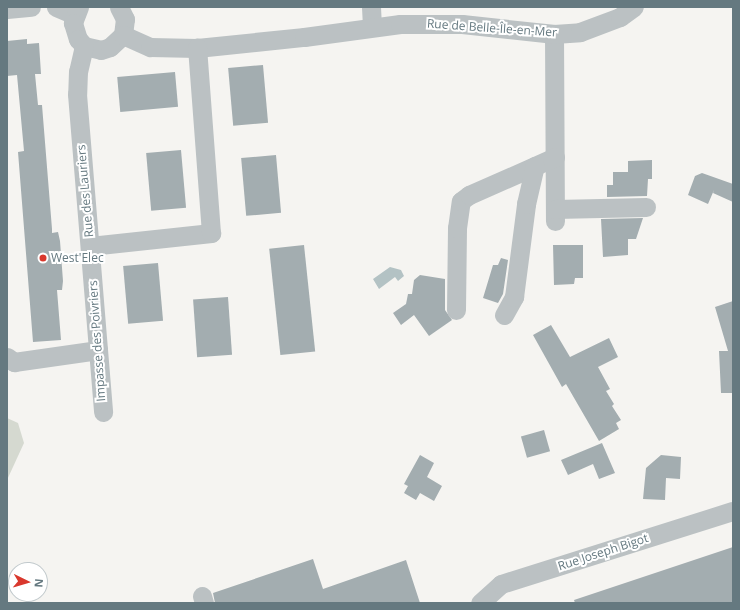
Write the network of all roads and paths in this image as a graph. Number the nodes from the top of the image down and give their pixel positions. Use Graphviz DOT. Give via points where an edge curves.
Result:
graph roads {
  1 [pos="31,7"];
  2 [pos="56,7"];
  3 [pos="119,7"];
  4 [pos="371,7"];
  5 [pos="634,7"];
  6 [pos="7,9"];
  7 [pos="77,11"];
  8 [pos="372,26"];
  9 [pos="554,34"];
  10 [pos="123,35"];
  11 [pos="84,46"];
  12 [pos="197,48"];
  13 [pos="555,157"];
  14 [pos="535,166"];
  15 [pos="646,207"];
  16 [pos="90,246"];
  17 [pos="456,310"];
  18 [pos="504,315"];
  19 [pos="98,350"];
  20 [pos="7,357"];
  21 [pos="103,412"];
  22 [pos="733,511"];
  23 [pos="480,603"];
  1 -- 6 [label="street"];
  2 -- 7 [label="street"];
  3 -- 10 [label="street" via="125,19"];
  4 -- 8 [label="street"];
  5 -- 9 [label="street, Rue de Belle-Île-en-Mer" via="620,17 580,32"];
  7 -- 11 [label="street" via="74,32"];
  8 -- 9 [label="street, Rue de Belle-Île-en-Mer" via="444,23"];
  8 -- 12 [label="street, Rue de Belle-Île-en-Mer"];
  9 -- 13 [label="street"];
  10 -- 11 [label="street" via="110,47 102,50"];
  10 -- 12 [label="street, Rue de Belle-Île-en-Mer" via="150,46"];
  11 -- 16 [label="street, Rue des Lauriers" via="78,71 77,94"];
  12 -- 16 [label="street, Rue des Lauriers" via="211,233"];
  13 -- 14 [label="street"];
  13 -- 15 [label="street" via="555,215"];
  14 -- 17 [label="street" via="469,195 461,201 457,228"];
  14 -- 18 [label="street" via="526,204 514,297"];
  16 -- 19 [label="street, Impasse des Poivriers"];
  19 -- 20 [label="street" via="14,362"];
  19 -- 21 [label="street, Impasse des Poivriers"];
  22 -- 23 [label="street, Rue Joseph Bigot" via="501,584"];
}
